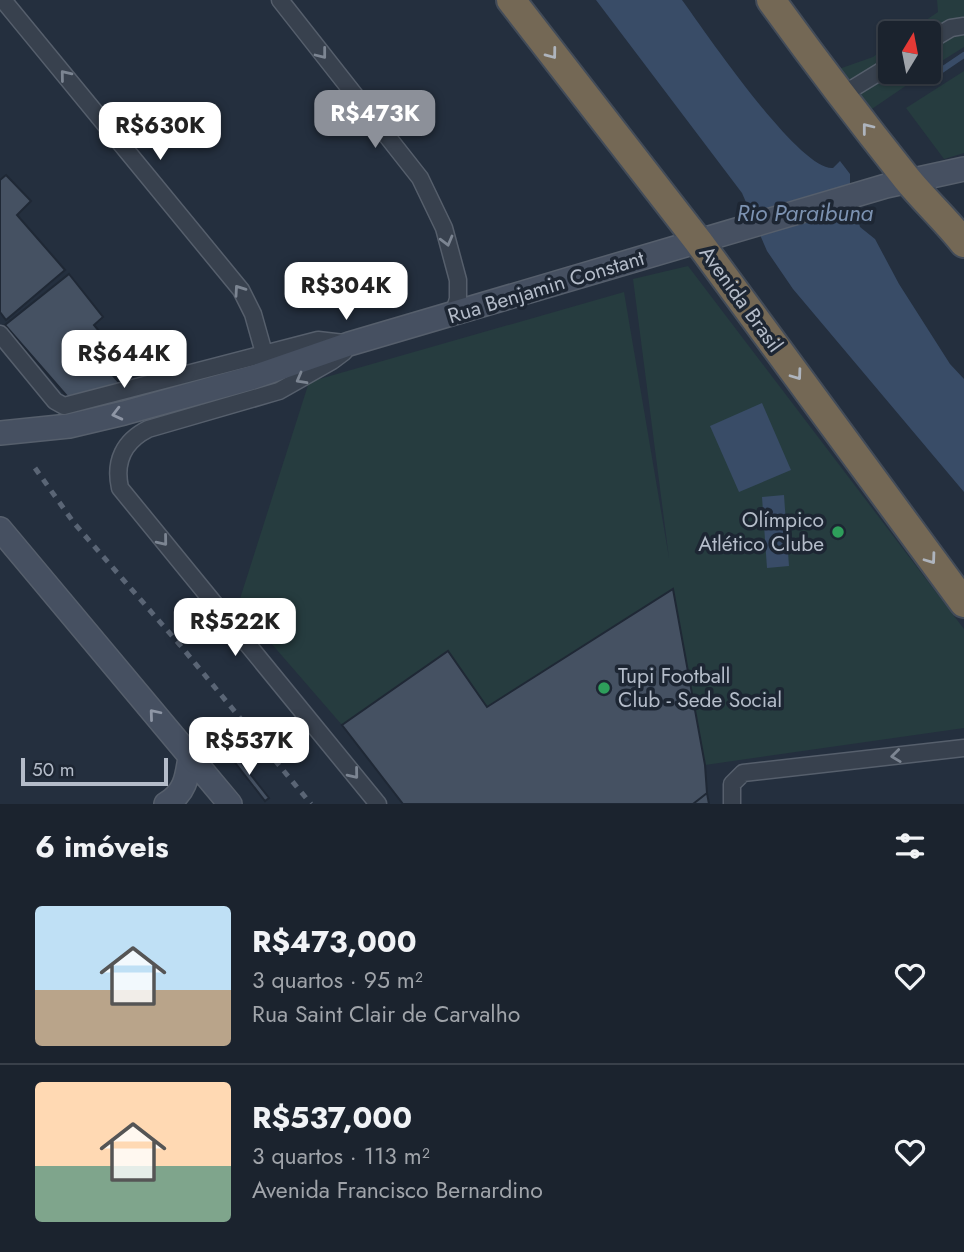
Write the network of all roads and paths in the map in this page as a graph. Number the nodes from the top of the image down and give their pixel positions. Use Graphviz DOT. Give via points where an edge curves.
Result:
graph roads {
  1 [pos="3,0"];
  2 [pos="280,0"];
  3 [pos="511,0"];
  4 [pos="771,0"];
  5 [pos="964,26"];
  6 [pos="942,33"];
  7 [pos="878,73"];
  8 [pos="842,95"];
  9 [pos="964,169"];
  10 [pos="898,184"];
  11 [pos="698,242"];
  12 [pos="964,243"];
  13 [pos="453,315"];
  14 [pos="0,334"];
  15 [pos="353,343"];
  16 [pos="264,353"];
  17 [pos="0,433"];
  18 [pos="0,529"];
  19 [pos="964,603"];
  20 [pos="964,748"];
  21 [pos="190,757"];
  22 [pos="732,803"];
  23 [pos="166,804"];
  24 [pos="230,804"];
  25 [pos="378,804"];
  16 -- 1 [label="street, one-way" via="241,290"];
  2 -- 13 [label="street, one-way" via="420,178 444,228 457,280"];
  3 -- 11 [label="highway, Avenida Brasil, one-way"];
  4 -- 8 [label="highway"];
  5 -- 6 [label="street"];
  7 -- 8 [label="street"];
  10 -- 8 [label="highway, one-way"];
  9 -- 10 [label="main road"];
  10 -- 11 [label="main road, Rua Benjamin Constant"];
  10 -- 12 [label="highway" via="947,222"];
  11 -- 13 [label="main road, Rua Benjamin Constant"];
  11 -- 19 [label="highway, Avenida Brasil, one-way"];
  13 -- 15 [label="main road, Rua Benjamin Constant"];
  14 -- 16 [label="street, Rua Benjamin Constant" via="64,406"];
  15 -- 16 [label="street, Rua Benjamin Constant" via="318,340"];
  15 -- 17 [label="main road, Rua Benjamin Constant, one-way" via="254,377 124,413 69,426"];
  15 -- 25 [label="street, Rua Benjamin Constant, one-way" via="332,361 279,391 134,436 119,460 117,474 120,488"];
  21 -- 18 [label="main road, one-way"];
  20 -- 22 [label="street, one-way" via="743,774 732,784"];
  21 -- 23 [label="main road" via="184,789"];
  21 -- 24 [label="main road"];
}
